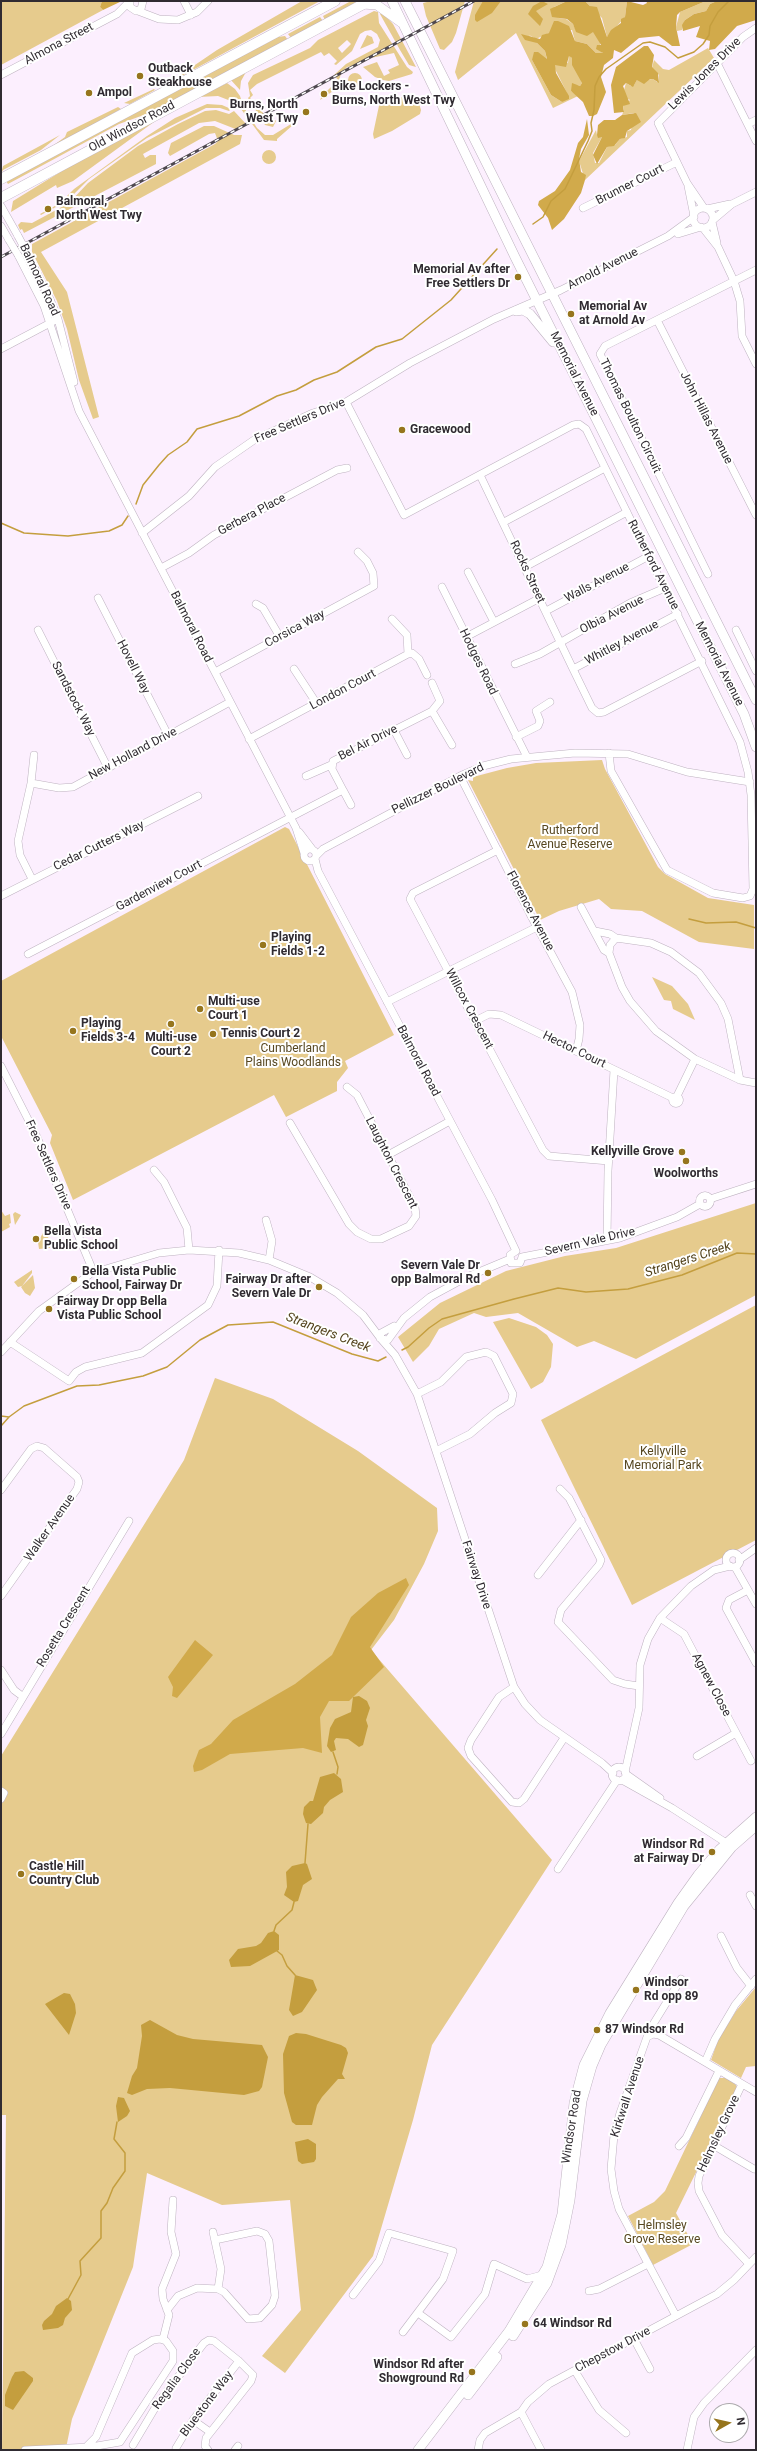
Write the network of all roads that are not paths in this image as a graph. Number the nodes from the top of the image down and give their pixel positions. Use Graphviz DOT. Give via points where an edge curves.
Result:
graph roads {
  1 [pos="184,1"];
  2 [pos="208,1"];
  3 [pos="335,1"];
  4 [pos="392,1"];
  5 [pos="129,2"];
  6 [pos="143,3"];
  7 [pos="366,3"];
  8 [pos="407,3"];
  9 [pos="136,11"];
  10 [pos="117,14"];
  11 [pos="150,14"];
  12 [pos="191,16"];
  13 [pos="402,23"];
  14 [pos="756,28"];
  15 [pos="717,63"];
  16 [pos="1,75"];
  17 [pos="756,120"];
  18 [pos="748,124"];
  19 [pos="756,141"];
  20 [pos="677,162"];
  21 [pos="1,179"];
  22 [pos="687,183"];
  23 [pos="756,192"];
  24 [pos="1,198"];
  25 [pos="732,204"];
  26 [pos="1,206"];
  27 [pos="583,208"];
  28 [pos="705,208"];
  29 [pos="694,216"];
  30 [pos="713,221"];
  31 [pos="1,226"];
  32 [pos="702,227"];
  33 [pos="668,236"];
  34 [pos="718,247"];
  35 [pos="756,270"];
  36 [pos="734,281"];
  37 [pos="553,293"];
  38 [pos="537,301"];
  39 [pos="516,310"];
  40 [pos="58,319"];
  41 [pos="657,320"];
  42 [pos="51,323"];
  43 [pos="756,347"];
  44 [pos="1,349"];
  45 [pos="562,350"];
  46 [pos="749,350"];
  47 [pos="756,364"];
  48 [pos="346,402"];
  49 [pos="87,427"];
  50 [pos="347,468"];
  51 [pos="605,468"];
  52 [pos="480,475"];
  53 [pos="627,512"];
  54 [pos="756,515"];
  55 [pos="504,522"];
  56 [pos="142,533"];
  57 [pos="358,552"];
  58 [pos="649,556"];
  59 [pos="525,567"];
  60 [pos="160,568"];
  61 [pos="468,572"];
  62 [pos="708,574"];
  63 [pos="442,587"];
  64 [pos="665,588"];
  65 [pos="98,598"];
  66 [pos="540,598"];
  67 [pos="256,604"];
  68 [pos="546,610"];
  69 [pos="678,614"];
  70 [pos="392,619"];
  71 [pos="494,622"];
  72 [pos="38,630"];
  73 [pos="736,630"];
  74 [pos="280,637"];
  75 [pos="466,637"];
  76 [pos="560,642"];
  77 [pos="408,654"];
  78 [pos="702,661"];
  79 [pos="515,664"];
  80 [pos="294,669"];
  81 [pos="573,669"];
  82 [pos="756,671"];
  83 [pos="214,672"];
  84 [pos="428,675"];
  85 [pos="432,683"];
  86 [pos="756,700"];
  87 [pos="230,702"];
  88 [pos="550,702"];
  89 [pos="317,704"];
  90 [pos="432,711"];
  91 [pos="394,730"];
  92 [pos="168,735"];
  93 [pos="516,737"];
  94 [pos="249,739"];
  95 [pos="452,745"];
  96 [pos="756,747"];
  97 [pos="609,753"];
  98 [pos="34,755"];
  99 [pos="407,755"];
  100 [pos="527,757"];
  101 [pos="330,765"];
  102 [pos="108,768"];
  103 [pos="306,776"];
  104 [pos="460,776"];
  105 [pos="750,782"];
  106 [pos="31,783"];
  107 [pos="342,790"];
  108 [pos="198,796"];
  109 [pos="351,805"];
  110 [pos="290,817"];
  111 [pos="296,828"];
  112 [pos="498,850"];
  113 [pos="304,853"];
  114 [pos="314,855"];
  115 [pos="32,879"];
  116 [pos="1,896"];
  117 [pos="581,907"];
  118 [pos="537,927"];
  119 [pos="595,931"];
  120 [pos="616,938"];
  121 [pos="609,953"];
  122 [pos="28,954"];
  123 [pos="449,972"];
  124 [pos="387,1002"];
  125 [pos="475,1021"];
  126 [pos="576,1051"];
  127 [pos="695,1059"];
  128 [pos="737,1062"];
  129 [pos="1,1066"];
  130 [pos="614,1070"];
  131 [pos="725,1072"];
  132 [pos="740,1080"];
  133 [pos="756,1082"];
  134 [pos="347,1087"];
  135 [pos="450,1121"];
  136 [pos="290,1124"];
  137 [pos="388,1155"];
  138 [pos="609,1161"];
  139 [pos="154,1170"];
  140 [pos="756,1184"];
  141 [pos="266,1220"];
  142 [pos="607,1240"];
  143 [pos="189,1250"];
  144 [pos="219,1250"];
  145 [pos="516,1251"];
  146 [pos="522,1257"];
  147 [pos="510,1259"];
  148 [pos="269,1260"];
  149 [pos="91,1266"];
  150 [pos="99,1271"];
  151 [pos="89,1275"];
  152 [pos="369,1321"];
  153 [pos="386,1334"];
  154 [pos="380,1339"];
  155 [pos="10,1342"];
  156 [pos="1,1352"];
  157 [pos="395,1355"];
  158 [pos="417,1394"];
  159 [pos="436,1451"];
  160 [pos="560,1489"];
  161 [pos="1,1490"];
  162 [pos="580,1520"];
  163 [pos="129,1521"];
  164 [pos="753,1550"];
  165 [pos="726,1559"];
  166 [pos="736,1562"];
  167 [pos="714,1570"];
  168 [pos="538,1575"];
  169 [pos="748,1590"];
  170 [pos="1,1596"];
  171 [pos="756,1604"];
  172 [pos="660,1618"];
  173 [pos="756,1663"];
  174 [pos="1,1670"];
  175 [pos="514,1686"];
  176 [pos="639,1686"];
  177 [pos="22,1696"];
  178 [pos="1,1734"];
  179 [pos="736,1734"];
  180 [pos="564,1738"];
  181 [pos="697,1756"];
  182 [pos="750,1761"];
  183 [pos="619,1774"];
  184 [pos="1,1791"];
  185 [pos="1,1799"];
  186 [pos="756,1817"];
  187 [pos="756,1826"];
  188 [pos="729,1845"];
  189 [pos="558,1869"];
  190 [pos="750,1895"];
  191 [pos="756,1906"];
  192 [pos="721,1936"];
  193 [pos="681,1980"];
  194 [pos="756,1980"];
  195 [pos="751,1986"];
  196 [pos="653,2034"];
  197 [pos="705,2062"];
  198 [pos="719,2071"];
  199 [pos="742,2084"];
  200 [pos="756,2092"];
  201 [pos="713,2145"];
  202 [pos="679,2146"];
  203 [pos="754,2169"];
  204 [pos="173,2200"];
  205 [pos="213,2232"];
  206 [pos="215,2240"];
  207 [pos="756,2257"];
  208 [pos="648,2264"];
  209 [pos="749,2264"];
  210 [pos="542,2275"];
  211 [pos="527,2278"];
  212 [pos="218,2289"];
  213 [pos="589,2291"];
  214 [pos="353,2295"];
  215 [pos="527,2304"];
  216 [pos="167,2310"];
  217 [pos="418,2313"];
  218 [pos="676,2316"];
  219 [pos="403,2332"];
  220 [pos="163,2339"];
  221 [pos="634,2339"];
  222 [pos="756,2350"];
  223 [pos="239,2361"];
  224 [pos="650,2369"];
  225 [pos="575,2371"];
  226 [pos="521,2412"];
  227 [pos="193,2420"];
  228 [pos="210,2432"];
  229 [pos="626,2433"];
  230 [pos="133,2445"];
  231 [pos="87,2446"];
  232 [pos="176,2448"];
  233 [pos="25,2450"];
  234 [pos="208,2450"];
  235 [pos="418,2450"];
  236 [pos="425,2450"];
  237 [pos="478,2450"];
  238 [pos="541,2450"];
  239 [pos="687,2450"];
  1 -- 12 [label="street"];
  2 -- 12 [label="street"];
  3 -- 21 [label="highway, Old Windsor Road"];
  4 -- 13 [label="main road, Memorial Avenue"];
  5 -- 9 [label="street" via="130,7"];
  5 -- 10 [label="street, Almona Street"];
  6 -- 9 [label="street"];
  6 -- 11 [label="street"];
  7 -- 13 [label="main road" via="377,5"];
  7 -- 24 [label="highway, Old Windsor Road"];
  8 -- 37 [label="main road, Memorial Avenue"];
  9 -- 10 [label="street, Almona Street"];
  9 -- 11 [label="street"];
  10 -- 16 [label="street, Almona Street"];
  11 -- 12 [label="street" via="172,21"];
  13 -- 38 [label="main road, Memorial Avenue"];
  14 -- 15 [label="street, Lewis Jones Drive"];
  15 -- 18 [label="street"];
  15 -- 20 [label="street, Lewis Jones Drive" via="658,124"];
  17 -- 18 [label="street"];
  18 -- 19 [label="street"];
  20 -- 22 [label="street"];
  20 -- 27 [label="street, Brunner Court"];
  22 -- 28 [label="street"];
  22 -- 29 [label="street"];
  23 -- 25 [label="street"];
  25 -- 28 [label="street"];
  25 -- 30 [label="street"];
  26 -- 40 [label="street, Balmoral Road, bridge" via="26,250"];
  28 -- 29 [label="street" via="697,210"];
  28 -- 30 [label="street" via="712,213"];
  29 -- 32 [label="street" via="696,224"];
  29 -- 33 [label="street, Arnold Avenue"];
  30 -- 32 [label="street" via="709,226"];
  30 -- 34 [label="street"];
  31 -- 42 [label="street, Balmoral Road, bridge"];
  32 -- 33 [label="street, Arnold Avenue"];
  32 -- 34 [label="street"];
  33 -- 37 [label="street, Arnold Avenue"];
  34 -- 36 [label="street"];
  35 -- 36 [label="street, Thomas Boulton Circuit"];
  36 -- 41 [label="street, Thomas Boulton Circuit"];
  36 -- 46 [label="street" via="740,301 742,332"];
  37 -- 38 [label="street, Arnold Avenue"];
  37 -- 86 [label="main road, Memorial Avenue"];
  38 -- 39 [label="street, Free Settlers Drive"];
  38 -- 45 [label="main road, Memorial Avenue"];
  39 -- 45 [label="main road" via="530,314"];
  39 -- 48 [label="street, Free Settlers Drive" via="410,363"];
  40 -- 42 [label="street"];
  40 -- 49 [label="street, Balmoral Road"];
  41 -- 54 [label="street, John Hillas Avenue"];
  41 -- 62 [label="street, Thomas Boulton Circuit" via="605,346 601,349 600,357"];
  42 -- 44 [label="street"];
  42 -- 49 [label="street, Balmoral Road" via="74,397"];
  43 -- 46 [label="street"];
  45 -- 96 [label="main road, Memorial Avenue" via="744,714"];
  46 -- 47 [label="street"];
  48 -- 52 [label="street, Rutherford Avenue" via="404,516"];
  48 -- 56 [label="street, Free Settlers Drive" via="313,413 254,440 215,467 189,496"];
  49 -- 56 [label="street, Balmoral Road"];
  50 -- 60 [label="street, Gerbera Place" via="337,470 214,535 189,553"];
  51 -- 52 [label="street, Rutherford Avenue" via="586,429 579,424"];
  51 -- 53 [label="street, Rutherford Avenue"];
  51 -- 55 [label="street"];
  52 -- 55 [label="street, Rocks Street"];
  53 -- 58 [label="street, Rutherford Avenue"];
  53 -- 59 [label="street"];
  55 -- 59 [label="street, Rocks Street"];
  56 -- 60 [label="street, Balmoral Road"];
  57 -- 74 [label="street, Corsica Way" via="367,561 373,573 374,586"];
  58 -- 64 [label="street, Rutherford Avenue"];
  58 -- 68 [label="street, Walls Avenue"];
  59 -- 66 [label="street, Rocks Street"];
  60 -- 83 [label="street, Balmoral Road"];
  61 -- 71 [label="street"];
  63 -- 75 [label="street, Hodges Road"];
  64 -- 69 [label="street, Rutherford Avenue"];
  64 -- 76 [label="street, Olbia Avenue" via="630,603"];
  65 -- 92 [label="street, Hovell Way"];
  66 -- 68 [label="street, Rocks Street"];
  66 -- 71 [label="street"];
  67 -- 74 [label="street" via="263,608"];
  68 -- 76 [label="street, Rocks Street"];
  69 -- 78 [label="street, Rutherford Avenue"];
  69 -- 81 [label="street, Whitley Avenue"];
  70 -- 77 [label="street" via="406,635"];
  71 -- 75 [label="street"];
  72 -- 102 [label="street, Sandstock Way"];
  73 -- 82 [label="street"];
  74 -- 83 [label="street, Corsica Way"];
  75 -- 93 [label="street, Hodges Road"];
  76 -- 79 [label="street, Olbia Avenue"];
  76 -- 81 [label="street, Rocks Street"];
  77 -- 84 [label="street" via="412,653 419,659"];
  77 -- 89 [label="street, London Court"];
  78 -- 81 [label="street, Whitley Avenue" via="598,713 592,708"];
  78 -- 105 [label="street, Rutherford Avenue" via="740,742"];
  80 -- 89 [label="street"];
  83 -- 87 [label="street, Balmoral Road"];
  85 -- 90 [label="street" via="440,701"];
  87 -- 92 [label="street, New Holland Drive"];
  87 -- 94 [label="street, Balmoral Road"];
  88 -- 93 [label="street" via="536,711 540,721 538,726"];
  89 -- 94 [label="street, London Court"];
  90 -- 91 [label="street, Bel Air Drive"];
  90 -- 95 [label="street"];
  91 -- 99 [label="street"];
  91 -- 101 [label="street, Bel Air Drive"];
  92 -- 102 [label="street, New Holland Drive"];
  93 -- 100 [label="street, Hodges Road"];
  94 -- 110 [label="street, Balmoral Road"];
  97 -- 100 [label="street, Pellizzer Boulevard"];
  97 -- 105 [label="street, Pellizzer Boulevard" via="628,754 687,772"];
  97 -- 105 [label="street, Rutherford Avenue" via="610,769 663,865 673,874 712,893 743,898 752,894"];
  98 -- 106 [label="street"];
  100 -- 104 [label="street, Pellizzer Boulevard" via="483,766"];
  101 -- 103 [label="street"];
  101 -- 107 [label="street, Bel Air Drive"];
  102 -- 106 [label="street, New Holland Drive" via="73,787"];
  104 -- 112 [label="street, Florence Avenue"];
  104 -- 114 [label="street, Pellizzer Boulevard"];
  106 -- 115 [label="street" via="18,841 20,855"];
  107 -- 109 [label="street, Bel Air Drive"];
  107 -- 110 [label="street"];
  108 -- 115 [label="street, Cedar Cutters Way"];
  110 -- 111 [label="street, Balmoral Road"];
  110 -- 122 [label="street, Gardenview Court"];
  111 -- 113 [label="street, Balmoral Road"];
  111 -- 114 [label="street, Balmoral Road"];
  112 -- 118 [label="street, Florence Avenue"];
  112 -- 123 [label="street, Willcox Crescent" via="410,895"];
  113 -- 114 [label="street"];
  113 -- 114 [label="street, Balmoral Road" via="305,859"];
  114 -- 124 [label="street, Balmoral Road" via="318,871"];
  115 -- 116 [label="street, Cedar Cutters Way"];
  117 -- 119 [label="street"];
  118 -- 123 [label="street"];
  118 -- 126 [label="street, Florence Avenue" via="572,992 580,1025"];
  119 -- 120 [label="street"];
  119 -- 121 [label="street" via="604,950"];
  120 -- 121 [label="street" via="610,945"];
  120 -- 128 [label="street" via="641,940 661,947 686,961 699,973 721,1003 733,1037"];
  121 -- 127 [label="street" via="622,987 639,1014 656,1032"];
  123 -- 124 [label="street"];
  123 -- 125 [label="street, Willcox Crescent"];
  124 -- 135 [label="street, Balmoral Road"];
  125 -- 126 [label="street, Hector Court" via="489,1014 497,1014"];
  125 -- 138 [label="street, Willcox Crescent" via="543,1150 549,1156"];
  126 -- 130 [label="street, Hector Court"];
  127 -- 130 [label="street, Hector Court" via="675,1097"];
  127 -- 131 [label="street"];
  128 -- 131 [label="street" via="732,1069"];
  128 -- 132 [label="street"];
  129 -- 149 [label="street, Free Settlers Drive" via="37,1137"];
  130 -- 138 [label="street"];
  131 -- 132 [label="street"];
  132 -- 133 [label="street"];
  134 -- 137 [label="street, Laughton Crescent" via="357,1095"];
  135 -- 137 [label="street"];
  135 -- 145 [label="street, Balmoral Road"];
  136 -- 137 [label="street, Laughton Crescent" via="349,1224 361,1235 371,1239 389,1236 409,1226 416,1216 415,1207"];
  138 -- 142 [label="street"];
  139 -- 143 [label="street" via="164,1182 187,1228"];
  140 -- 142 [label="street, Severn Vale Drive" via="710,1199 708,1205 700,1204 676,1217"];
  141 -- 148 [label="street" via="272,1241"];
  142 -- 146 [label="street, Severn Vale Drive"];
  143 -- 144 [label="street, Fairway Drive"];
  143 -- 150 [label="street, Fairway Drive" via="146,1256"];
  144 -- 148 [label="street, Fairway Drive"];
  144 -- 155 [label="street" via="216,1286 208,1305 142,1353 85,1367 76,1372 69,1381"];
  145 -- 146 [label="street"];
  145 -- 147 [label="street" via="511,1253"];
  146 -- 147 [label="street" via="521,1262 516,1265"];
  147 -- 153 [label="street" via="438,1292"];
  148 -- 152 [label="street, Fairway Drive" via="300,1271 330,1288"];
  149 -- 150 [label="street" via="96,1266"];
  149 -- 151 [label="street" via="88,1270"];
  150 -- 151 [label="street" via="96,1276"];
  151 -- 155 [label="street" via="51,1300"];
  152 -- 153 [label="street, Fairway Drive"];
  152 -- 154 [label="street, Fairway Drive"];
  153 -- 154 [label="street" via="385,1341"];
  153 -- 157 [label="street, Fairway Drive"];
  154 -- 157 [label="street, Fairway Drive"];
  155 -- 156 [label="street"];
  157 -- 158 [label="street, Fairway Drive"];
  158 -- 159 [label="street, Fairway Drive"];
  158 -- 159 [label="street" via="441,1382 466,1357 486,1352 494,1356 513,1394 511,1403 470,1434"];
  159 -- 175 [label="street, Fairway Drive"];
  160 -- 162 [label="street" via="569,1498"];
  161 -- 170 [label="street, Walker Avenue" via="34,1447 44,1448 77,1477 79,1486"];
  162 -- 168 [label="street"];
  162 -- 176 [label="street" via="599,1555 600,1563 561,1610 558,1622 613,1680"];
  163 -- 177 [label="street, Rosetta Crescent"];
  164 -- 166 [label="street"];
  165 -- 166 [label="street"];
  165 -- 166 [label="street" via="730,1554"];
  165 -- 167 [label="street"];
  166 -- 167 [label="street"];
  166 -- 169 [label="street"];
  167 -- 172 [label="street" via="691,1586"];
  169 -- 171 [label="street"];
  169 -- 173 [label="street" via="729,1600 726,1608"];
  172 -- 176 [label="street" via="643,1651"];
  172 -- 179 [label="street, Agnew Close" via="684,1634"];
  174 -- 177 [label="street" via="14,1690"];
  175 -- 180 [label="street, Fairway Drive" via="534,1713"];
  175 -- 180 [label="street" via="499,1697 468,1748 471,1756 512,1802 519,1803 524,1799"];
  176 -- 183 [label="street" via="639,1708 629,1754"];
  177 -- 178 [label="street, Rosetta Crescent"];
  179 -- 181 [label="street"];
  179 -- 182 [label="street, Agnew Close"];
  180 -- 183 [label="street, Fairway Drive"];
  183 -- 188 [label="street, Fairway Drive"];
  183 -- 189 [label="street"];
  184 -- 185 [label="street" via="4,1793"];
  186 -- 188 [label="main road, Windsor Road"];
  187 -- 188 [label="main road, Windsor Road"];
  188 -- 210 [label="main road, Windsor Road" via="698,1875 678,1903 610,2013 584,2065 574,2104 562,2214 556,2240"];
  188 -- 236 [label="main road, Windsor Road" via="684,1906 617,2016 592,2066 579,2114 565,2231 547,2283 515,2333"];
  190 -- 191 [label="street"];
  192 -- 195 [label="street" via="737,1968"];
  193 -- 196 [label="street, Kirkwall Avenue" via="652,2026"];
  194 -- 195 [label="street"];
  195 -- 197 [label="street" via="731,2012"];
  196 -- 197 [label="street"];
  196 -- 208 [label="street, Kirkwall Avenue" via="647,2037 620,2113 614,2135 611,2169 620,2209"];
  197 -- 198 [label="street"];
  198 -- 199 [label="street"];
  198 -- 202 [label="street" via="686,2138"];
  199 -- 200 [label="street"];
  199 -- 201 [label="street, Helmsley Grove"];
  201 -- 203 [label="street"];
  201 -- 209 [label="street, Helmsley Grove" via="699,2176 699,2191 722,2235"];
  204 -- 216 [label="street" via="171,2232 176,2254 162,2289"];
  205 -- 206 [label="street"];
  206 -- 212 [label="street" via="221,2269"];
  206 -- 212 [label="street" via="257,2231 265,2234 269,2241 274,2300 263,2316 252,2320"];
  207 -- 209 [label="street, Chepstow Drive"];
  208 -- 213 [label="street" via="599,2289"];
  208 -- 218 [label="street, Kirkwall Avenue"];
  209 -- 218 [label="street, Chepstow Drive" via="717,2294"];
  210 -- 211 [label="street"];
  210 -- 215 [label="main road, Windsor Road"];
  211 -- 215 [label="street" via="530,2288"];
  211 -- 217 [label="street" via="494,2264 485,2294 451,2337"];
  212 -- 216 [label="street" via="190,2289 178,2296"];
  214 -- 217 [label="street" via="379,2261 389,2232 453,2251 444,2280"];
  215 -- 235 [label="main road, Windsor Road" via="497,2348"];
  216 -- 220 [label="street" via="169,2320"];
  217 -- 219 [label="street"];
  218 -- 221 [label="street, Chepstow Drive"];
  220 -- 231 [label="street" via="148,2342 132,2353 96,2437"];
  220 -- 231 [label="street" via="172,2347 173,2361 125,2437 113,2445"];
  221 -- 224 [label="street"];
  221 -- 225 [label="street, Chepstow Drive"];
  222 -- 239 [label="street" via="698,2413 691,2427"];
  223 -- 227 [label="street, Bluestone Way"];
  223 -- 228 [label="street, Regalia Close" via="251,2370 251,2381"];
  223 -- 230 [label="street, Regalia Close" via="214,2341 204,2343 158,2403"];
  225 -- 226 [label="street, Chepstow Drive" via="537,2393"];
  225 -- 229 [label="street" via="599,2410"];
  226 -- 237 [label="street, Chepstow Drive" via="485,2433"];
  226 -- 238 [label="street"];
  227 -- 228 [label="street"];
  227 -- 232 [label="street, Bluestone Way"];
  228 -- 234 [label="street" via="205,2446"];
  231 -- 233 [label="street"];
}
